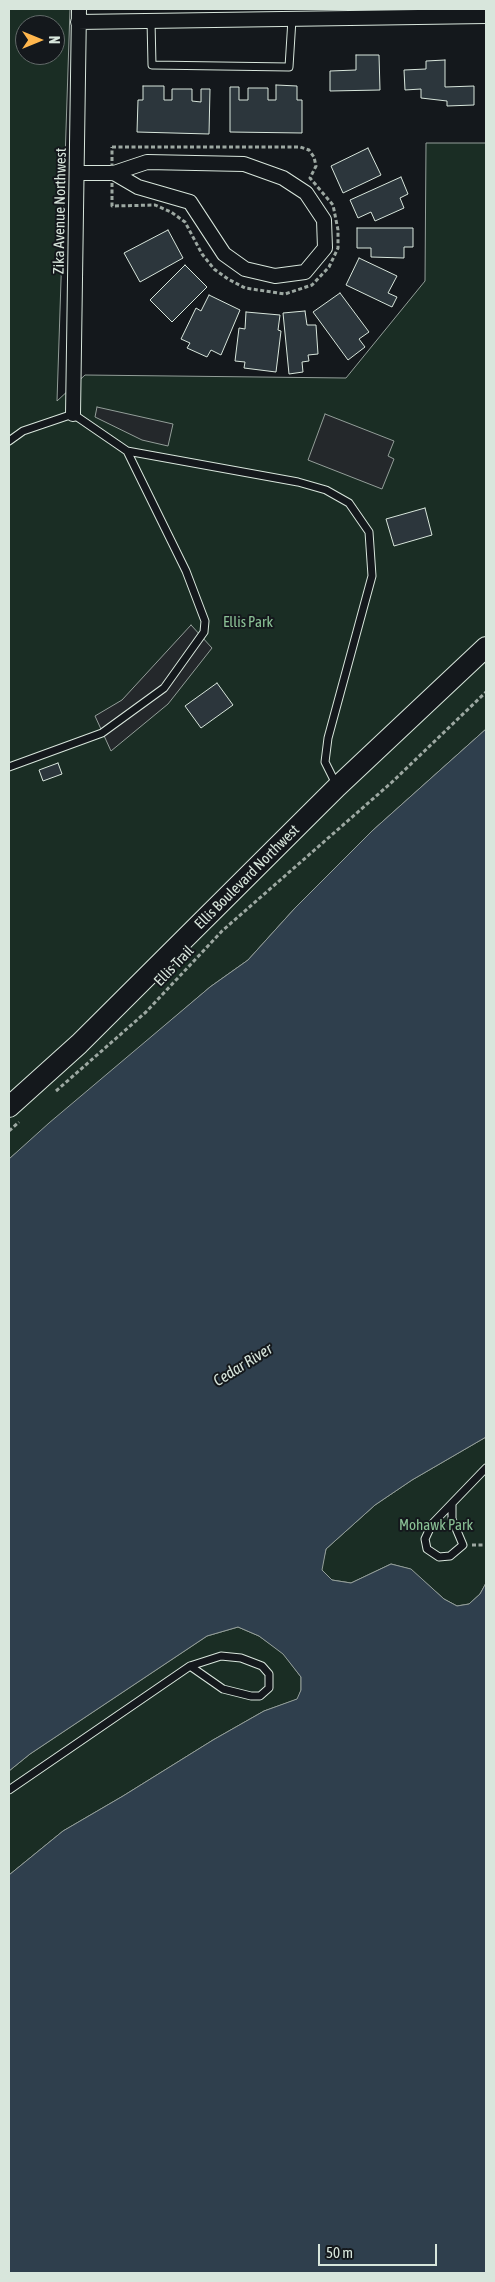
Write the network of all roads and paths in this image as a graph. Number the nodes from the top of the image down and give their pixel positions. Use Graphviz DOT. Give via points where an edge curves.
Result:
graph roads {
  1 [pos="78,16"];
  2 [pos="486,16"];
  3 [pos="292,19"];
  4 [pos="151,21"];
  5 [pos="76,173"];
  6 [pos="112,173"];
  7 [pos="73,414"];
  8 [pos="9,441"];
  9 [pos="127,451"];
  10 [pos="486,647"];
  11 [pos="486,692"];
  12 [pos="9,767"];
  13 [pos="338,787"];
  14 [pos="52,1094"];
  15 [pos="16,1113"];
  16 [pos="9,1132"];
  17 [pos="486,1468"];
  18 [pos="452,1504"];
  19 [pos="190,1666"];
  20 [pos="9,1790"];
  1 -- 4 [label="street"];
  1 -- 5 [label="street, Zika Avenue Northwest"];
  2 -- 3 [label="street"];
  3 -- 4 [label="street"];
  3 -- 4 [label="lane" via="288,67 152,65"];
  5 -- 6 [label="street"];
  5 -- 7 [label="street, Zika Avenue Northwest"];
  6 -- 6 [label="street" via="147,162 244,164 283,178 306,193 324,220 325,248 305,272 275,276 245,269 224,254 190,202 138,187"];
  6 -- 6 [label="path" via="112,206 155,205 171,212 185,222 214,269 245,288 285,294 312,285 329,267 338,248 333,205 310,178 316,166 309,150 112,148"];
  7 -- 8 [label="lane" via="23,431"];
  7 -- 9 [label="lane"];
  9 -- 12 [label="lane" via="186,571 205,621 204,632 164,688 102,733"];
  9 -- 13 [label="lane" via="326,490 349,503 369,532 372,576 337,698 324,762"];
  10 -- 13 [label="street, Ellis Boulevard Northwest"];
  11 -- 14 [label="path, Ellis Trail" via="391,783 222,931 146,1012"];
  13 -- 15 [label="street, Ellis Boulevard Northwest" via="79,1044"];
  15 -- 16 [label="path"];
  17 -- 18 [label="lane"];
  18 -- 18 [label="lane" via="432,1524 424,1539 427,1549 439,1557 450,1556 464,1544 452,1519"];
  19 -- 19 [label="lane" via="220,1656 241,1658 262,1666 270,1674 269,1688 260,1696 223,1689"];
  19 -- 20 [label="lane"];
}
